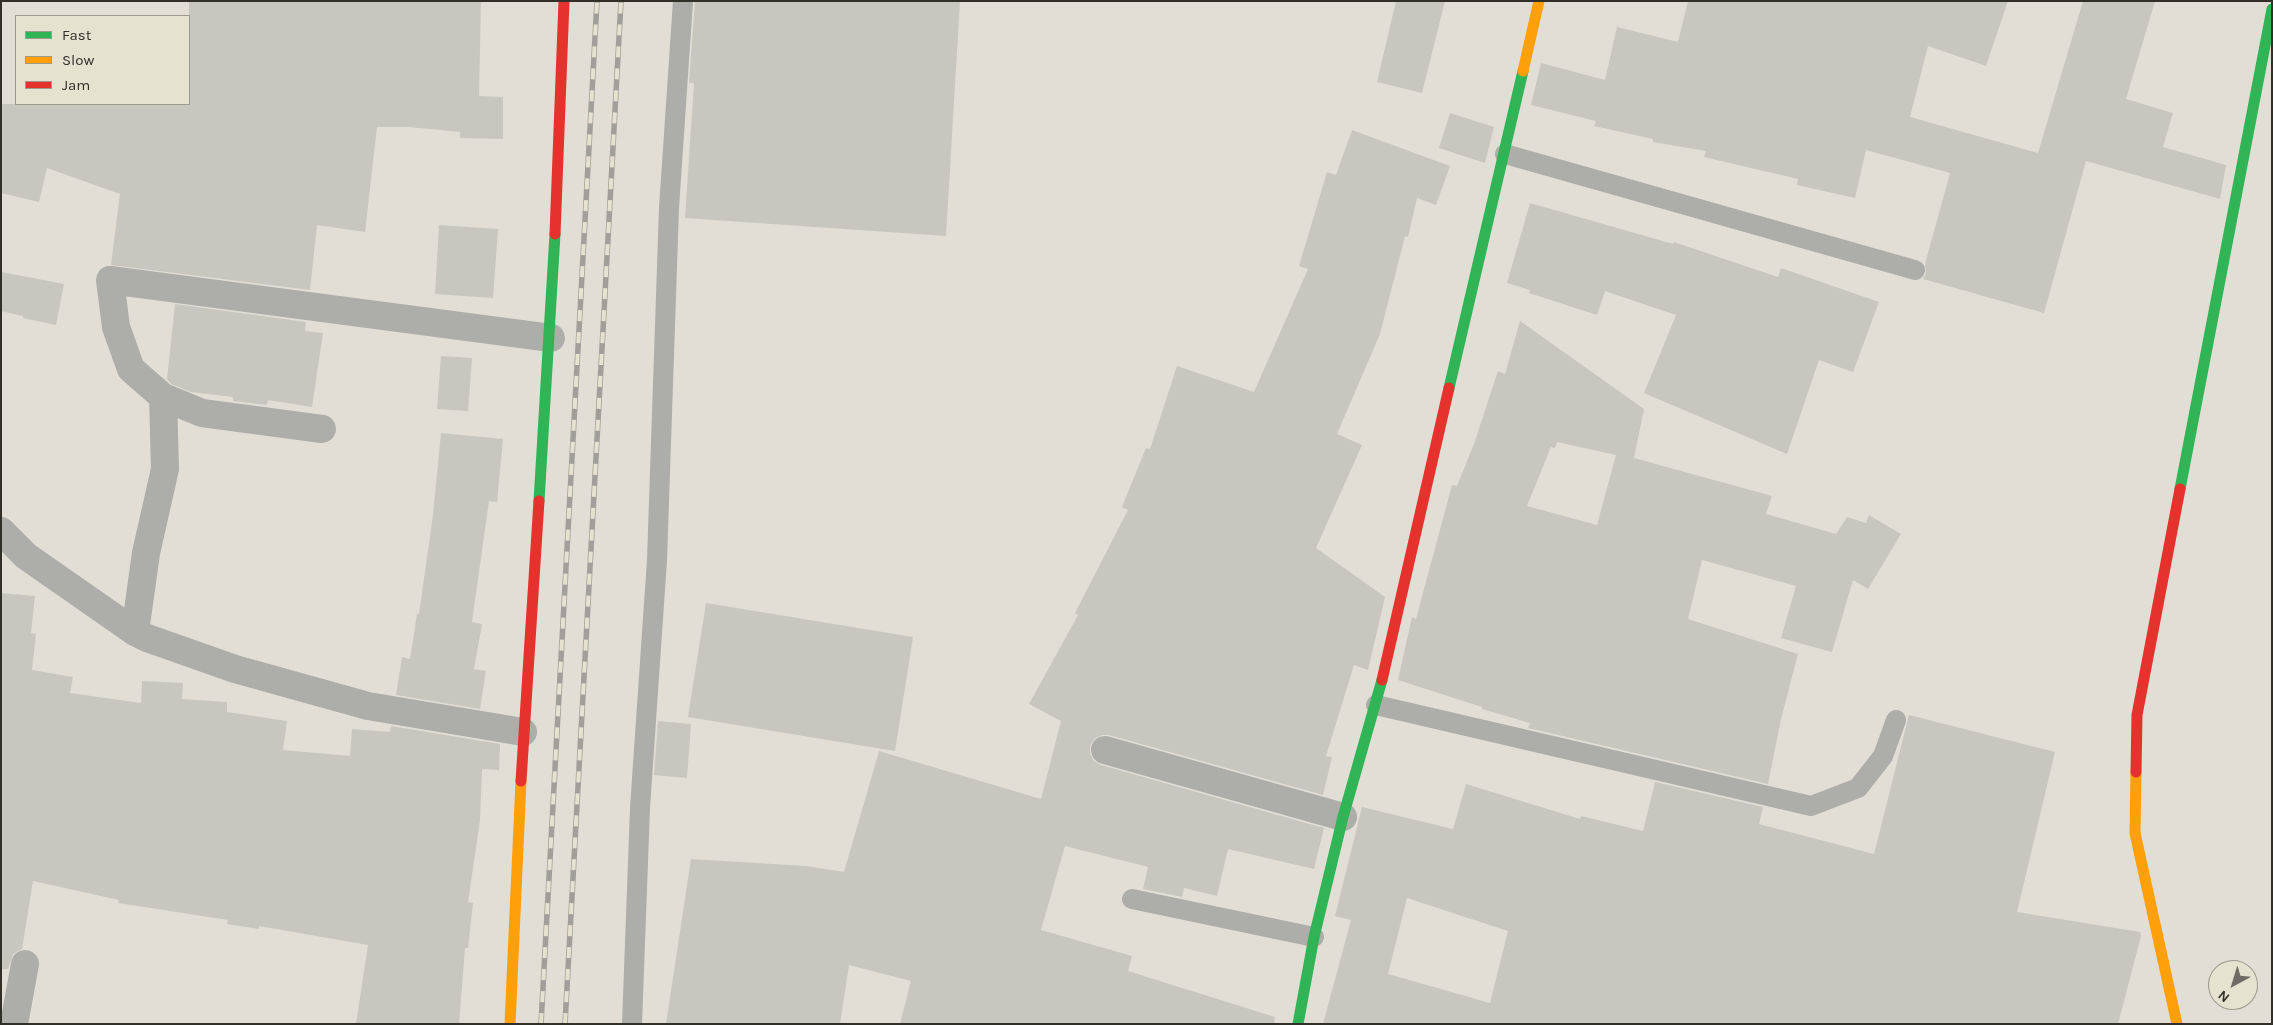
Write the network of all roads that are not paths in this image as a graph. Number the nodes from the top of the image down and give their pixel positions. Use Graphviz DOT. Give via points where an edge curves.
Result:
graph roads {
  1 [pos="564,1"];
  2 [pos="683,1"];
  3 [pos="1539,1"];
  4 [pos="2272,9"];
  5 [pos="1505,154"];
  6 [pos="1915,270"];
  7 [pos="551,338"];
  8 [pos="163,396"];
  9 [pos="322,430"];
  10 [pos="1,531"];
  11 [pos="135,632"];
  12 [pos="1376,704"];
  13 [pos="1896,720"];
  14 [pos="523,732"];
  15 [pos="1105,750"];
  16 [pos="1344,817"];
  17 [pos="1132,899"];
  18 [pos="1314,937"];
  19 [pos="25,964"];
  20 [pos="14,1024"];
  21 [pos="510,1024"];
  22 [pos="632,1024"];
  23 [pos="1298,1024"];
  24 [pos="2177,1024"];
  1 -- 7 [label="street"];
  2 -- 22 [label="lane" via="668,208 657,560 640,808"];
  3 -- 5 [label="street"];
  4 -- 24 [label="street" via="2138,715 2135,833"];
  5 -- 6 [label="lane"];
  5 -- 12 [label="street"];
  7 -- 8 [label="street" via="110,280 116,327 131,369"];
  7 -- 14 [label="street"];
  8 -- 9 [label="street" via="202,413"];
  8 -- 11 [label="street" via="165,469 146,553"];
  10 -- 11 [label="street" via="26,556"];
  11 -- 14 [label="street" via="235,669 368,706"];
  12 -- 13 [label="lane" via="1811,806 1858,788 1883,756"];
  12 -- 16 [label="street"];
  14 -- 21 [label="street"];
  15 -- 16 [label="street"];
  16 -- 18 [label="street"];
  17 -- 18 [label="lane"];
  18 -- 23 [label="street"];
  19 -- 20 [label="street"];
}
